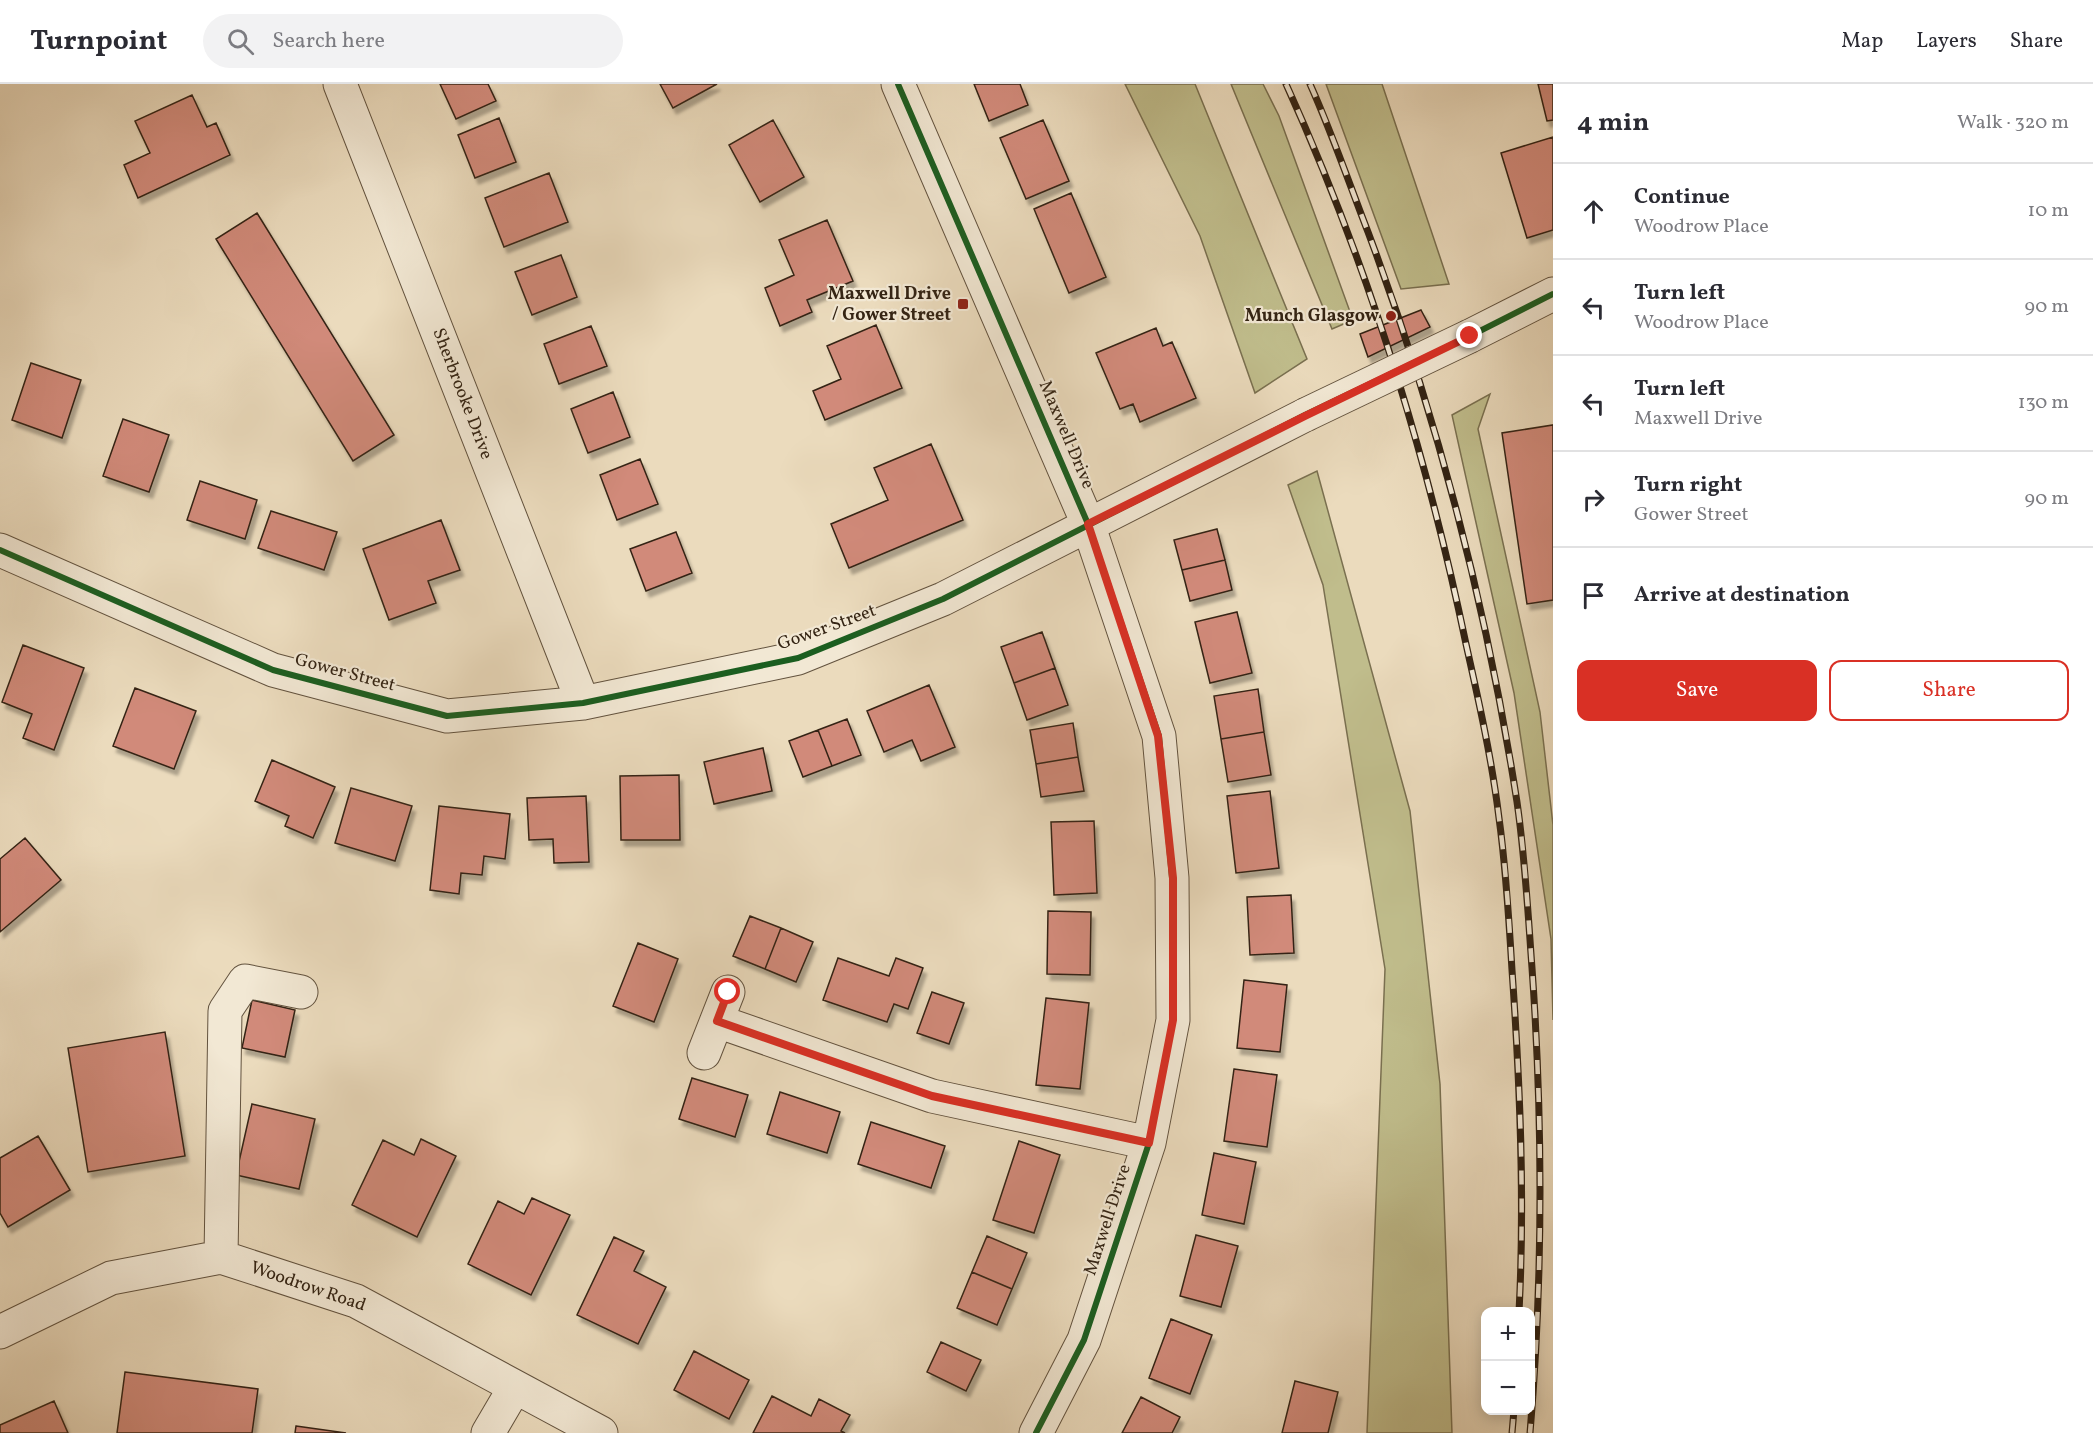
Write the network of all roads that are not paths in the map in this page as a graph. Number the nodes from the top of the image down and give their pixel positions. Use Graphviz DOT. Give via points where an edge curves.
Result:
graph roads {
  1 [pos="340,84"];
  2 [pos="898,84"];
  3 [pos="1553,294"];
  4 [pos="1088,524"];
  5 [pos="0,550"];
  6 [pos="583,703"];
  7 [pos="301,992"];
  8 [pos="704,1053"];
  9 [pos="1149,1143"];
  10 [pos="221,1257"];
  11 [pos="0,1332"];
  12 [pos="515,1387"];
  13 [pos="488,1433"];
  14 [pos="600,1433"];
  15 [pos="1036,1433"];
  1 -- 6 [label="street, Sherbrooke Drive"];
  2 -- 4 [label="street, Maxwell Drive"];
  3 -- 4 [label="street, Gower Street, bridge"];
  4 -- 6 [label="street, Gower Street" via="943,598 798,658"];
  4 -- 9 [label="street, Maxwell Drive" via="1158,736 1173,878 1173,1020"];
  5 -- 6 [label="street, Gower Street" via="273,670 435,713 447,716"];
  7 -- 10 [label="street" via="245,981 225,1011"];
  8 -- 9 [label="street" via="722,1006 932,1096"];
  9 -- 15 [label="street, Maxwell Drive" via="1084,1340"];
  10 -- 11 [label="street, Woodrow Road" via="111,1278"];
  10 -- 12 [label="street, Woodrow Road" via="356,1301"];
  12 -- 13 [label="street"];
  12 -- 14 [label="street, Woodrow Road"];
}
